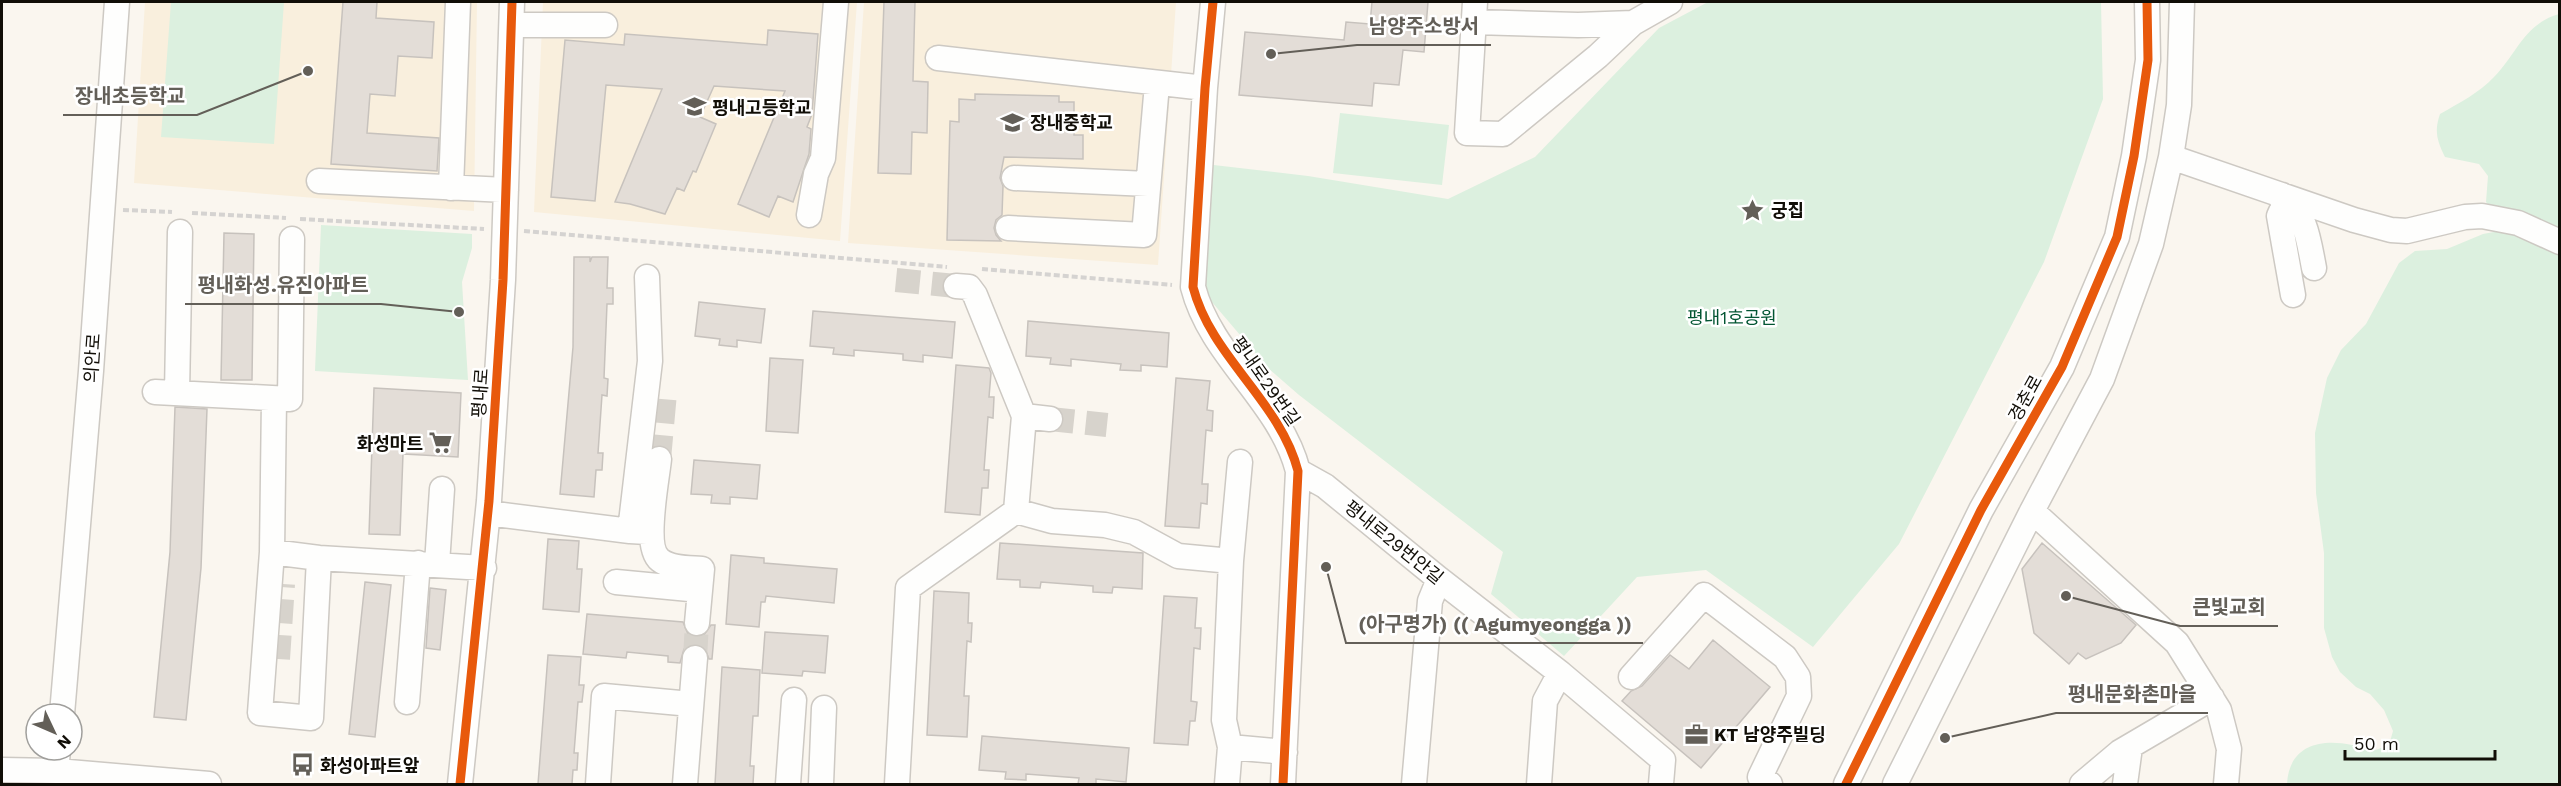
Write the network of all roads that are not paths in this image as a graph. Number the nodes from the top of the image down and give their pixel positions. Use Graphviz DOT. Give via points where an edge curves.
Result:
graph roads {
  1 [pos="117,2"];
  2 [pos="458,2"];
  3 [pos="836,2"];
  4 [pos="1214,2"];
  5 [pos="1670,2"];
  6 [pos="2147,2"];
  7 [pos="2182,2"];
  8 [pos="1475,12"];
  9 [pos="512,13"];
  10 [pos="1633,23"];
  11 [pos="605,25"];
  12 [pos="938,58"];
  13 [pos="1157,84"];
  14 [pos="1205,88"];
  15 [pos="2171,158"];
  16 [pos="1014,178"];
  17 [pos="319,181"];
  18 [pos="1148,184"];
  19 [pos="451,188"];
  20 [pos="506,190"];
  21 [pos="2282,195"];
  22 [pos="809,214"];
  23 [pos="180,219"];
  24 [pos="1008,228"];
  25 [pos="292,239"];
  26 [pos="2559,242"];
  27 [pos="2314,268"];
  28 [pos="647,277"];
  29 [pos="956,277"];
  30 [pos="2293,295"];
  31 [pos="274,399"];
  32 [pos="1024,416"];
  33 [pos="1050,419"];
  34 [pos="659,459"];
  35 [pos="1240,462"];
  36 [pos="1298,471"];
  37 [pos="442,489"];
  38 [pos="1016,511"];
  39 [pos="2032,511"];
  40 [pos="488,513"];
  41 [pos="641,531"];
  42 [pos="278,552"];
  43 [pos="319,558"];
  44 [pos="1231,561"];
  45 [pos="427,564"];
  46 [pos="484,568"];
  47 [pos="1438,579"];
  48 [pos="616,582"];
  49 [pos="283,584"];
  50 [pos="700,590"];
  51 [pos="697,623"];
  52 [pos="695,658"];
  53 [pos="1560,673"];
  54 [pos="1630,677"];
  55 [pos="2212,698"];
  56 [pos="794,700"];
  57 [pos="63,702"];
  58 [pos="407,702"];
  59 [pos="691,704"];
  60 [pos="824,708"];
  61 [pos="1230,747"];
  62 [pos="2130,747"];
  63 [pos="1285,752"];
  64 [pos="57,769"];
  65 [pos="2,770"];
  66 [pos="209,784"];
  67 [pos="460,784"];
  68 [pos="598,784"];
  69 [pos="685,784"];
  70 [pos="788,784"];
  71 [pos="821,784"];
  72 [pos="897,784"];
  73 [pos="1227,784"];
  74 [pos="1283,784"];
  75 [pos="1414,784"];
  76 [pos="1539,784"];
  77 [pos="1661,784"];
  78 [pos="1770,784"];
  79 [pos="1846,784"];
  80 [pos="1895,784"];
  81 [pos="2082,784"];
  82 [pos="2125,784"];
  83 [pos="2226,784"];
  1 -- 57 [label="street, 의안로"];
  2 -- 19 [label="street"];
  3 -- 22 [label="street" via="823,158"];
  4 -- 14 [label="street, 평내로29번길"];
  5 -- 10 [label="street"];
  6 -- 79 [label="street, 경춘로" via="2148,60 2134,156 2116,237 2062,367 1981,510"];
  7 -- 15 [label="street" via="2179,105"];
  8 -- 10 [label="street" via="1578,25"];
  8 -- 10 [label="street" via="1467,133 1503,134"];
  9 -- 11 [label="street"];
  9 -- 20 [label="street, 평내로"];
  12 -- 13 [label="street"];
  13 -- 14 [label="street"];
  13 -- 18 [label="street"];
  14 -- 36 [label="street, 평내로29번길" via="1193,287 1208,327 1280,427"];
  15 -- 21 [label="street"];
  15 -- 39 [label="street" via="2151,244 2102,379"];
  16 -- 18 [label="street"];
  17 -- 19 [label="street"];
  18 -- 24 [label="street" via="1144,235"];
  19 -- 20 [label="street"];
  20 -- 40 [label="street, 평내로"];
  21 -- 26 [label="street" via="2391,230 2407,231 2481,216 2518,223"];
  21 -- 27 [label="street" via="2303,220"];
  21 -- 30 [label="street" via="2279,216"];
  23 -- 31 [label="street" via="166,392"];
  25 -- 31 [label="street" via="290,399"];
  28 -- 41 [label="street" via="650,361"];
  29 -- 32 [label="street" via="975,295"];
  31 -- 42 [label="street"];
  32 -- 33 [label="street"];
  32 -- 38 [label="street"];
  34 -- 41 [label="street"];
  35 -- 44 [label="street"];
  36 -- 47 [label="street, 평내로29번안길" via="1325,486"];
  36 -- 63 [label="street, 평내로29번길"];
  37 -- 45 [label="street"];
  38 -- 44 [label="street" via="1052,521 1105,525 1134,532 1178,556"];
  38 -- 72 [label="street" via="908,588"];
  39 -- 55 [label="street" via="2177,643"];
  39 -- 80 [label="street"];
  40 -- 41 [label="street"];
  40 -- 46 [label="street, 평내로"];
  41 -- 50 [label="street" via="659,560 671,566 702,569"];
  42 -- 43 [label="street"];
  42 -- 43 [label="street" via="260,713 311,718"];
  42 -- 49 [label="street"];
  43 -- 45 [label="street"];
  44 -- 61 [label="street" via="1224,720"];
  45 -- 46 [label="street"];
  45 -- 58 [label="street"];
  46 -- 67 [label="street, 평내로"];
  47 -- 53 [label="street, 평내로29번안길"];
  47 -- 75 [label="street" via="1431,601"];
  48 -- 50 [label="street"];
  50 -- 51 [label="street"];
  52 -- 59 [label="street"];
  53 -- 76 [label="street" via="1545,701"];
  53 -- 77 [label="street, 평내로29번안길" via="1663,760"];
  54 -- 78 [label="street" via="1704,596 1785,657 1798,677 1798,696 1760,777"];
  55 -- 62 [label="street"];
  55 -- 83 [label="street" via="2229,749"];
  56 -- 70 [label="street"];
  59 -- 68 [label="street" via="604,696"];
  59 -- 69 [label="street"];
  60 -- 71 [label="street"];
  61 -- 63 [label="street"];
  61 -- 73 [label="street"];
  62 -- 81 [label="street"];
  62 -- 82 [label="street"];
  63 -- 74 [label="street, 평내로29번길"];
  64 -- 65 [label="street"];
  64 -- 66 [label="street"];
}
